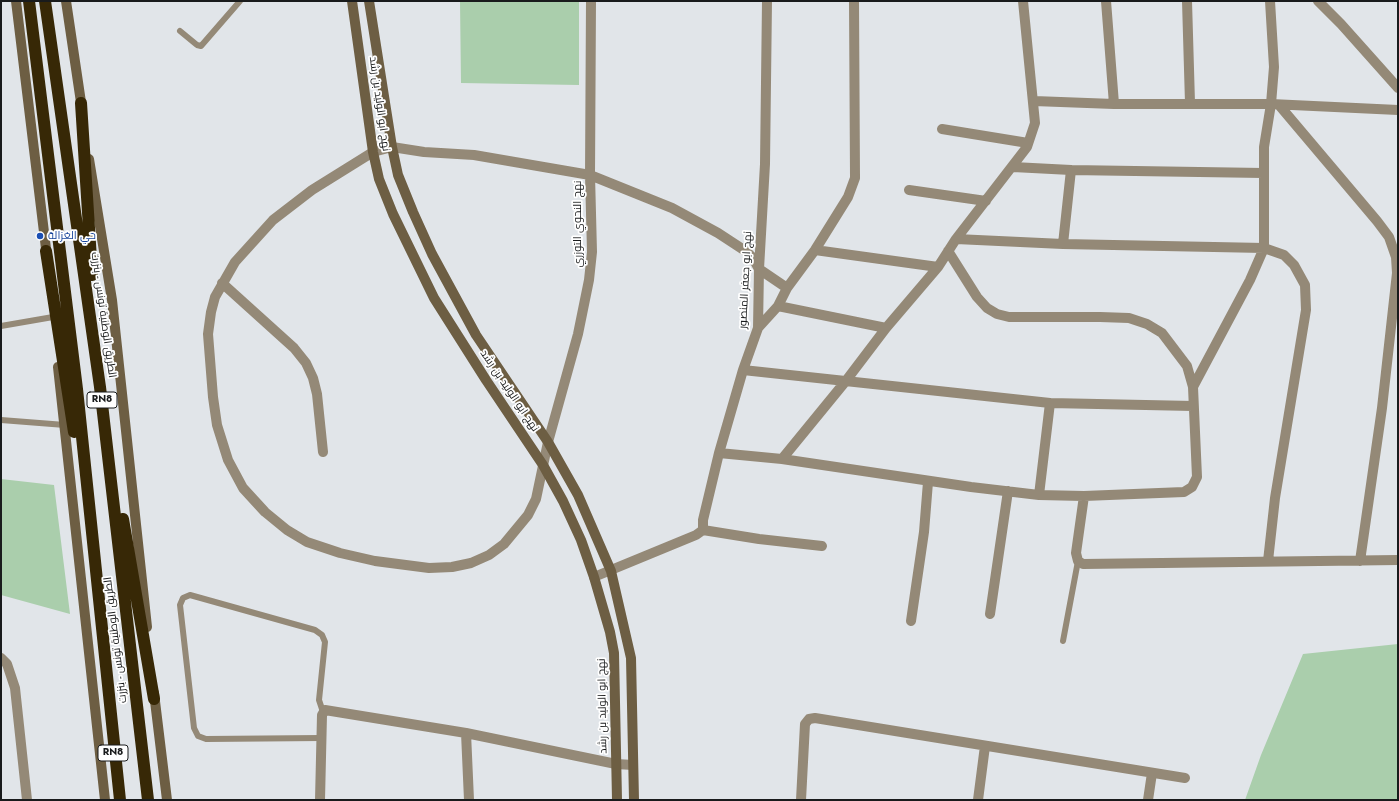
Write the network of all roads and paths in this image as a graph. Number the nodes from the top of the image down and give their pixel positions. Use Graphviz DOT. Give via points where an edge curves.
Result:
graph roads {
  1 [pos="16,1"];
  2 [pos="29,1"];
  3 [pos="45,1"];
  4 [pos="240,1"];
  5 [pos="352,1"];
  6 [pos="368,1"];
  7 [pos="590,1"];
  8 [pos="767,1"];
  9 [pos="854,1"];
  10 [pos="1022,1"];
  11 [pos="1106,1"];
  12 [pos="1187,1"];
  13 [pos="1270,1"];
  14 [pos="1318,1"];
  15 [pos="67,3"];
  16 [pos="180,31"];
  17 [pos="1398,88"];
  18 [pos="1034,101"];
  19 [pos="81,103"];
  20 [pos="1190,103"];
  21 [pos="1114,104"];
  22 [pos="1275,105"];
  23 [pos="1398,110"];
  24 [pos="942,129"];
  25 [pos="1028,143"];
  26 [pos="392,147"];
  27 [pos="373,152"];
  28 [pos="1013,167"];
  29 [pos="1071,170"];
  30 [pos="1263,173"];
  31 [pos="590,175"];
  32 [pos="909,190"];
  33 [pos="986,201"];
  34 [pos="956,239"];
  35 [pos="1063,244"];
  36 [pos="1264,248"];
  37 [pos="815,250"];
  38 [pos="46,251"];
  39 [pos="948,251"];
  40 [pos="938,266"];
  41 [pos="759,269"];
  42 [pos="222,283"];
  43 [pos="787,288"];
  44 [pos="778,306"];
  45 [pos="53,317"];
  46 [pos="1,326"];
  47 [pos="758,328"];
  48 [pos="886,328"];
  49 [pos="743,370"];
  50 [pos="99,374"];
  51 [pos="845,382"];
  52 [pos="1194,386"];
  53 [pos="100,387"];
  54 [pos="1050,403"];
  55 [pos="1193,406"];
  56 [pos="1,420"];
  57 [pos="65,424"];
  58 [pos="548,442"];
  59 [pos="323,452"];
  60 [pos="719,452"];
  61 [pos="782,459"];
  62 [pos="544,465"];
  63 [pos="928,482"];
  64 [pos="1008,491"];
  65 [pos="1039,495"];
  66 [pos="1084,496"];
  67 [pos="703,530"];
  68 [pos="822,546"];
  69 [pos="1398,560"];
  70 [pos="1078,561"];
  71 [pos="1268,561"];
  72 [pos="1360,561"];
  73 [pos="611,572"];
  74 [pos="594,577"];
  75 [pos="98,587"];
  76 [pos="990,614"];
  77 [pos="911,621"];
  78 [pos="1063,640"];
  79 [pos="1,658"];
  80 [pos="154,699"];
  81 [pos="110,707"];
  82 [pos="323,712"];
  83 [pos="466,733"];
  84 [pos="321,738"];
  85 [pos="985,746"];
  86 [pos="616,764"];
  87 [pos="633,764"];
  88 [pos="1152,773"];
  89 [pos="1185,778"];
  90 [pos="27,800"];
  91 [pos="105,800"];
  92 [pos="116,800"];
  93 [pos="120,800"];
  94 [pos="148,800"];
  95 [pos="166,800"];
  96 [pos="320,800"];
  97 [pos="469,800"];
  98 [pos="617,800"];
  99 [pos="634,800"];
  100 [pos="801,800"];
  101 [pos="978,800"];
  102 [pos="1148,800"];
  1 -- 38 [label="street"];
  2 -- 75 [label="highway, الطريق الوطنية تونس - بنزرت / RN8" via="77,389"];
  3 -- 50 [label="highway, الطريق الوطنية تونس - بنزرت / RN8"];
  4 -- 16 [label="lane" via="201,46"];
  5 -- 27 [label="street, نهج ابو الوليد بن رشد"];
  6 -- 26 [label="street, نهج ابو الوليد بن رشد"];
  7 -- 31 [label="street, نهج النحوي التوزري"];
  8 -- 41 [label="street, نهج ابو جعفر المنصور" via="765,164"];
  9 -- 37 [label="street" via="855,178 848,197"];
  10 -- 18 [label="street"];
  11 -- 21 [label="street"];
  12 -- 20 [label="street"];
  13 -- 22 [label="street"];
  14 -- 17 [label="street" via="1342,24"];
  15 -- 19 [label="street"];
  18 -- 21 [label="street"];
  18 -- 25 [label="street" via="1035,123"];
  19 -- 50 [label="highway"];
  19 -- 80 [label="street" via="112,300"];
  20 -- 21 [label="street"];
  20 -- 22 [label="street"];
  22 -- 23 [label="street"];
  22 -- 30 [label="street" via="1264,147"];
  22 -- 72 [label="street" via="1377,221 1388,237 1396,257 1397,273 1382,408"];
  24 -- 25 [label="street"];
  25 -- 28 [label="street"];
  26 -- 27 [label="street, نهج النحوي التوزري"];
  26 -- 31 [label="street" via="474,155"];
  26 -- 58 [label="street, نهج ابو الوليد بن رشد" via="398,175 410,206 451,292 502,376"];
  27 -- 42 [label="street, نهج النحوي التوزري" via="312,190 273,220 249,245"];
  27 -- 62 [label="street, نهج ابو الوليد بن رشد" via="379,179 393,214 434,298"];
  28 -- 29 [label="street"];
  28 -- 33 [label="street"];
  29 -- 30 [label="street"];
  29 -- 35 [label="street"];
  30 -- 36 [label="street"];
  31 -- 41 [label="street" via="672,208 718,233 747,252"];
  31 -- 58 [label="street, نهج النحوي التوزري" via="592,252 589,280 574,350"];
  32 -- 33 [label="street"];
  33 -- 34 [label="street"];
  34 -- 35 [label="street"];
  34 -- 39 [label="street"];
  35 -- 36 [label="street"];
  36 -- 52 [label="street" via="1247,287"];
  36 -- 71 [label="street" via="1284,255 1299,272 1305,285 1306,310 1275,498"];
  37 -- 40 [label="street"];
  37 -- 43 [label="street"];
  38 -- 45 [label="street"];
  38 -- 75 [label="highway, RN8"];
  39 -- 40 [label="street"];
  39 -- 52 [label="street" via="977,297 997,314 1009,317 1122,318 1147,324 1162,334 1173,347 1187,366"];
  40 -- 48 [label="street"];
  41 -- 43 [label="street"];
  41 -- 47 [label="street, نهج ابو جعفر المنصور"];
  42 -- 59 [label="street" via="294,348 306,363 317,394"];
  42 -- 62 [label="street, نهج النحوي التوزري" via="211,312 208,334 217,425 228,460 243,488 265,512 287,530 308,542 340,553 402,565 429,568 471,563 489,555 516,532 536,499"];
  43 -- 44 [label="street"];
  44 -- 47 [label="street"];
  44 -- 48 [label="street"];
  45 -- 46 [label="lane"];
  45 -- 57 [label="street"];
  47 -- 49 [label="street, نهج ابو جعفر المنصور"];
  48 -- 51 [label="street"];
  49 -- 51 [label="street"];
  49 -- 60 [label="street, نهج ابو جعفر المنصور"];
  50 -- 53 [label="highway, الطريق الوطنية تونس - بنزرت / RN8"];
  51 -- 54 [label="street"];
  51 -- 61 [label="street"];
  52 -- 55 [label="street"];
  53 -- 80 [label="highway, RN8"];
  53 -- 94 [label="highway, الطريق الوطنية تونس - بنزرت / RN8"];
  54 -- 55 [label="street"];
  54 -- 65 [label="street"];
  55 -- 66 [label="street" via="1197,477 1192,487 1184,492"];
  56 -- 57 [label="lane"];
  57 -- 91 [label="street"];
  58 -- 62 [label="street, نهج النحوي التوزري"];
  58 -- 73 [label="street, نهج ابو الوليد بن رشد" via="578,496"];
  60 -- 61 [label="street"];
  60 -- 67 [label="street, نهج ابو جعفر المنصور" via="703,520"];
  61 -- 63 [label="street"];
  62 -- 74 [label="street, نهج ابو الوليد بن رشد" via="581,540"];
  63 -- 64 [label="street"];
  63 -- 77 [label="street" via="924,532"];
  64 -- 65 [label="street"];
  64 -- 76 [label="street"];
  65 -- 66 [label="street"];
  66 -- 70 [label="street" via="1076,553"];
  67 -- 68 [label="street"];
  67 -- 73 [label="street"];
  69 -- 72 [label="street"];
  70 -- 71 [label="street" via="1092,565"];
  70 -- 78 [label="lane"];
  71 -- 72 [label="street"];
  73 -- 74 [label="street"];
  73 -- 87 [label="street, نهج ابو الوليد بن رشد" via="630,658"];
  74 -- 86 [label="street, نهج ابو الوليد بن رشد" via="614,654"];
  75 -- 81 [label="highway, الطريق الوطنية تونس - بنزرت / RN8"];
  79 -- 90 [label="street" via="7,664 15,688"];
  80 -- 95 [label="street"];
  81 -- 92 [label="highway, RN8"];
  81 -- 93 [label="highway, الطريق الوطنية تونس - بنزرت / RN8"];
  82 -- 83 [label="street" via="331,709"];
  82 -- 84 [label="street"];
  82 -- 84 [label="lane" via="320,700 325,642 316,630 190,595 183,598 180,605 194,728 198,736 206,739"];
  83 -- 86 [label="street"];
  83 -- 97 [label="street"];
  84 -- 96 [label="street"];
  85 -- 88 [label="street"];
  85 -- 100 [label="street" via="811,718 805,724"];
  85 -- 101 [label="street"];
  86 -- 87 [label="street"];
  86 -- 98 [label="street, نهج ابو الوليد بن رشد"];
  87 -- 99 [label="street, نهج ابو الوليد بن رشد"];
  88 -- 89 [label="street"];
  88 -- 102 [label="street"];
}
